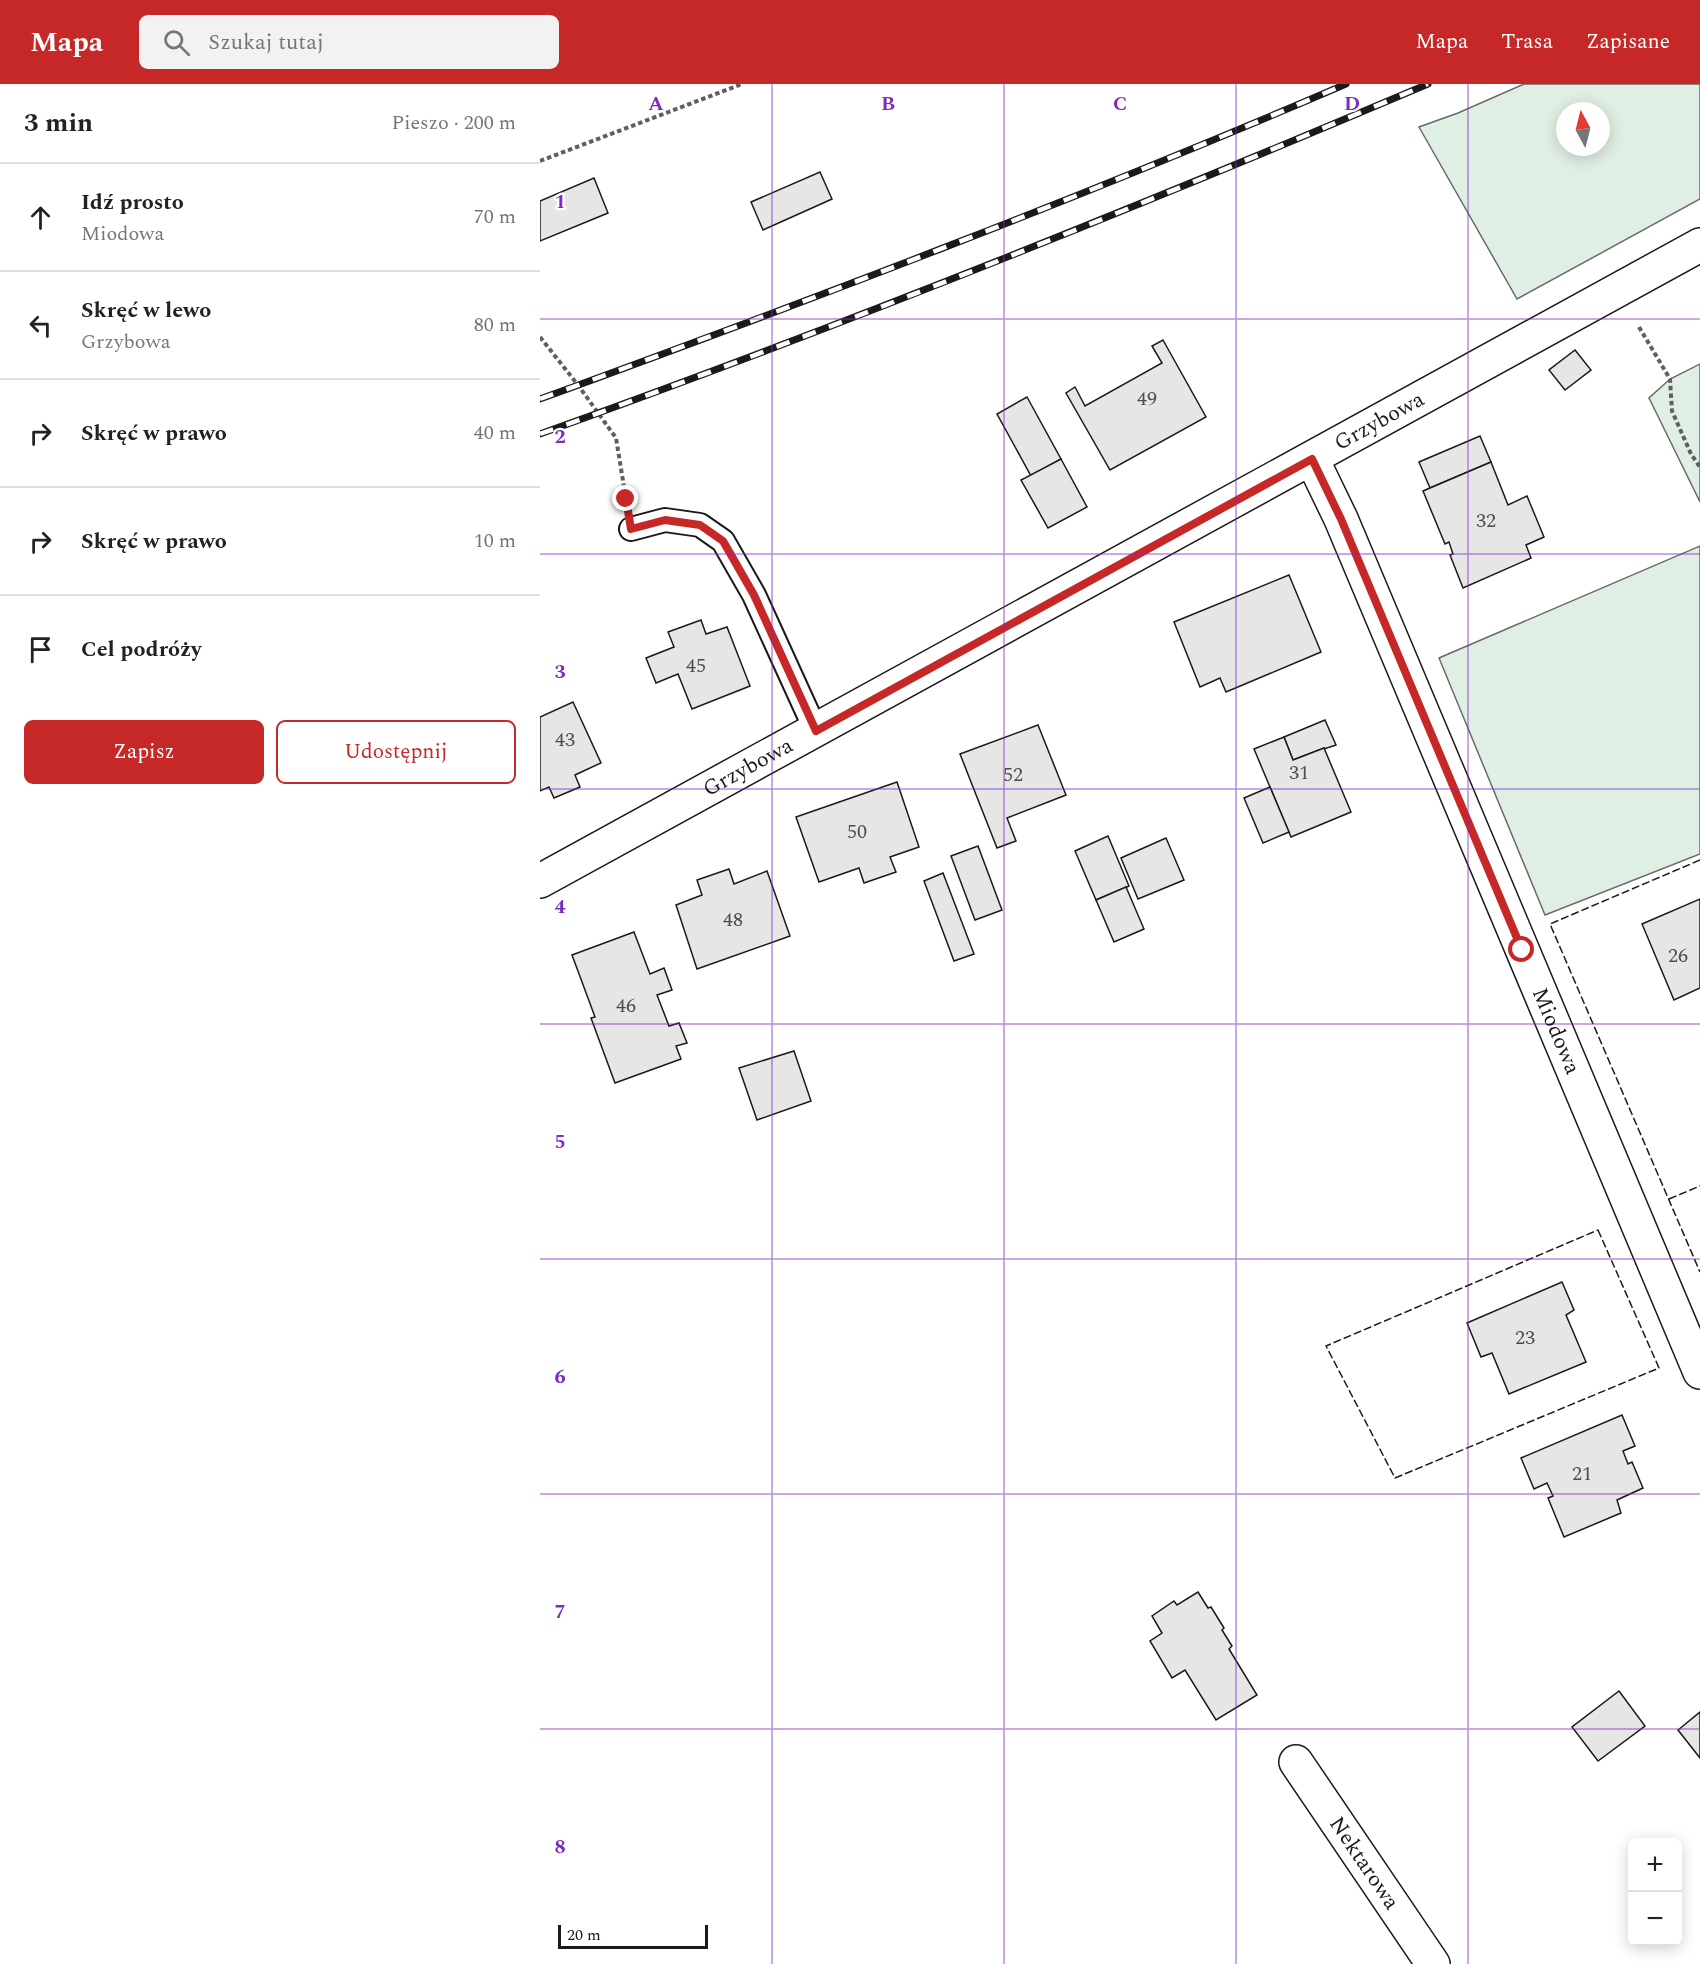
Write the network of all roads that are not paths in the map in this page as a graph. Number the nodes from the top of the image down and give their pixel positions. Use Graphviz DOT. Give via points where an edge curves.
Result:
graph roads {
  1 [pos="1700,245"];
  2 [pos="1312,459"];
  3 [pos="631,529"];
  4 [pos="816,731"];
  5 [pos="540,881"];
  6 [pos="1700,1372"];
  7 [pos="1296,1762"];
  8 [pos="1433,1964"];
  1 -- 2 [label="street, Grzybowa"];
  2 -- 4 [label="street, Grzybowa"];
  2 -- 6 [label="street, Miodowa"];
  3 -- 4 [label="lane" via="665,520 700,525 723,541 754,595"];
  4 -- 5 [label="street, Grzybowa"];
  7 -- 8 [label="street, Nektarowa"];
}
